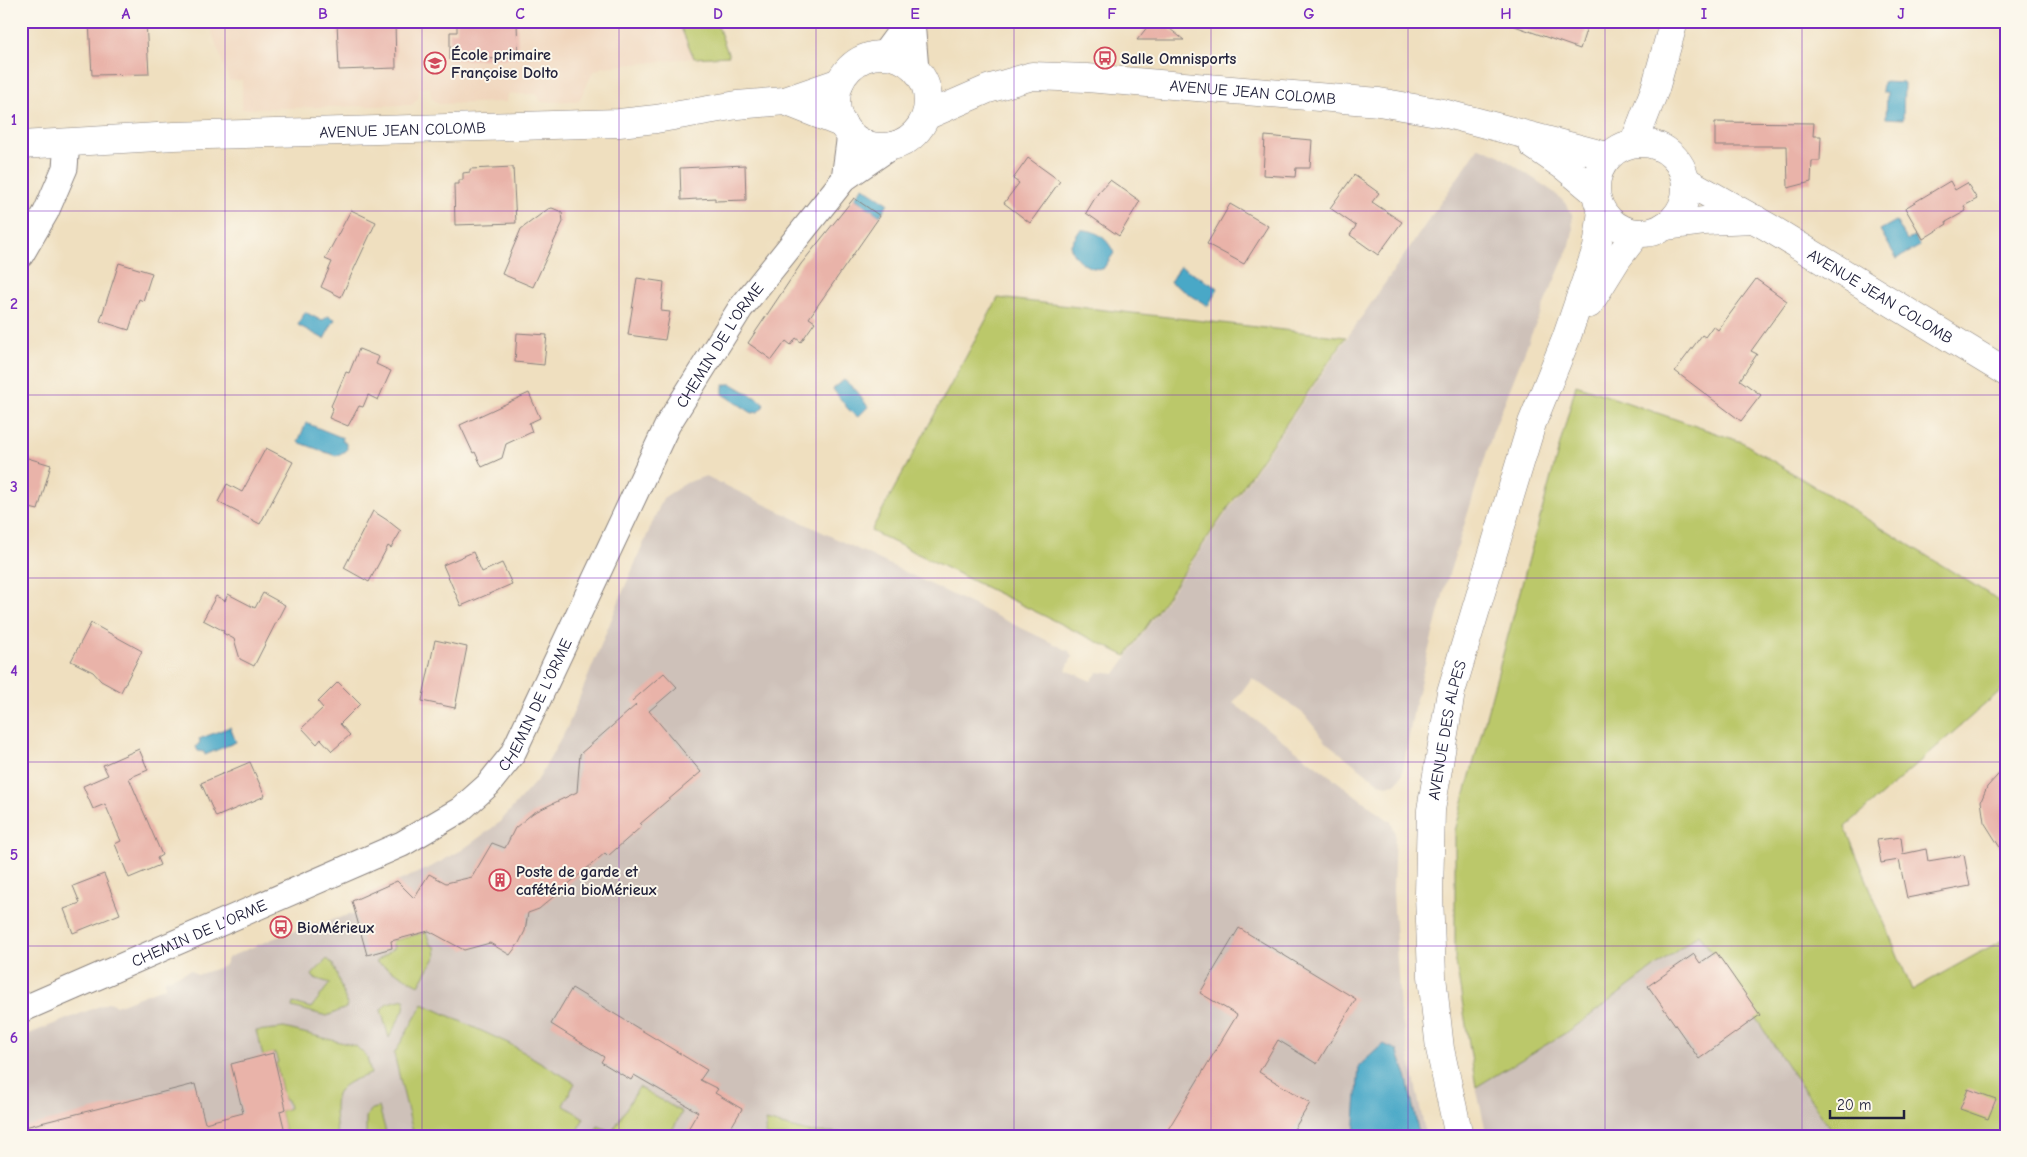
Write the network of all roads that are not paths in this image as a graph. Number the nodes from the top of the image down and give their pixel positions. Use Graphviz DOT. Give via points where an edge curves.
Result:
graph roads {
  1 [pos="908,21"];
  2 [pos="912,21"];
  3 [pos="1674,21"];
  4 [pos="883,55"];
  5 [pos="920,76"];
  6 [pos="840,82"];
  7 [pos="1655,89"];
  8 [pos="988,90"];
  9 [pos="785,101"];
  10 [pos="926,116"];
  11 [pos="846,129"];
  12 [pos="1515,132"];
  13 [pos="66,142"];
  14 [pos="1634,142"];
  15 [pos="21,145"];
  16 [pos="892,146"];
  17 [pos="1662,147"];
  18 [pos="1608,156"];
  19 [pos="844,179"];
  20 [pos="1686,181"];
  21 [pos="1598,201"];
  22 [pos="1756,220"];
  23 [pos="1665,226"];
  24 [pos="1637,233"];
  25 [pos="21,255"];
  26 [pos="1566,338"];
  27 [pos="2006,372"];
  28 [pos="21,1010"];
  29 [pos="1459,1136"];
  1 -- 4 [label="street"];
  2 -- 5 [label="street"];
  3 -- 7 [label="street"];
  4 -- 5 [label="street" via="906,62"];
  4 -- 6 [label="street" via="857,62"];
  5 -- 8 [label="street, AVENUE JEAN COLOMB"];
  5 -- 10 [label="street" via="928,104"];
  6 -- 9 [label="street, AVENUE JEAN COLOMB"];
  6 -- 11 [label="street" via="836,96 837,111"];
  7 -- 14 [label="street"];
  7 -- 17 [label="street"];
  8 -- 10 [label="street, AVENUE JEAN COLOMB"];
  8 -- 12 [label="street, AVENUE JEAN COLOMB" via="1032,76 1087,78 1380,102 1443,113"];
  9 -- 11 [label="street, AVENUE JEAN COLOMB"];
  9 -- 13 [label="street, AVENUE JEAN COLOMB" via="619,123"];
  10 -- 16 [label="street" via="907,140"];
  11 -- 16 [label="street" via="862,142 877,147"];
  11 -- 19 [label="street"];
  12 -- 18 [label="street, AVENUE JEAN COLOMB"];
  12 -- 21 [label="street, AVENUE JEAN COLOMB" via="1564,167"];
  13 -- 15 [label="street, AVENUE JEAN COLOMB"];
  13 -- 25 [label="street" via="65,168 46,212"];
  14 -- 17 [label="street"];
  14 -- 18 [label="street"];
  16 -- 19 [label="street, CHEMIN DE L'ORME"];
  17 -- 20 [label="street" via="1681,167"];
  18 -- 21 [label="street" via="1596,179"];
  19 -- 28 [label="street, CHEMIN DE L'ORME" via="740,309 668,424 516,747 488,785 460,810 402,844"];
  20 -- 22 [label="street, AVENUE JEAN COLOMB"];
  20 -- 23 [label="street" via="1682,206"];
  21 -- 24 [label="street" via="1611,222 1623,230"];
  21 -- 26 [label="street, AVENUE DES ALPES" via="1597,248"];
  22 -- 23 [label="street"];
  22 -- 27 [label="street, AVENUE JEAN COLOMB"];
  23 -- 24 [label="street" via="1652,232"];
  24 -- 26 [label="street, AVENUE DES ALPES" via="1617,258"];
  26 -- 29 [label="street, AVENUE DES ALPES" via="1532,423 1451,692 1430,810 1428,894 1432,976 1440,1049"];
}
